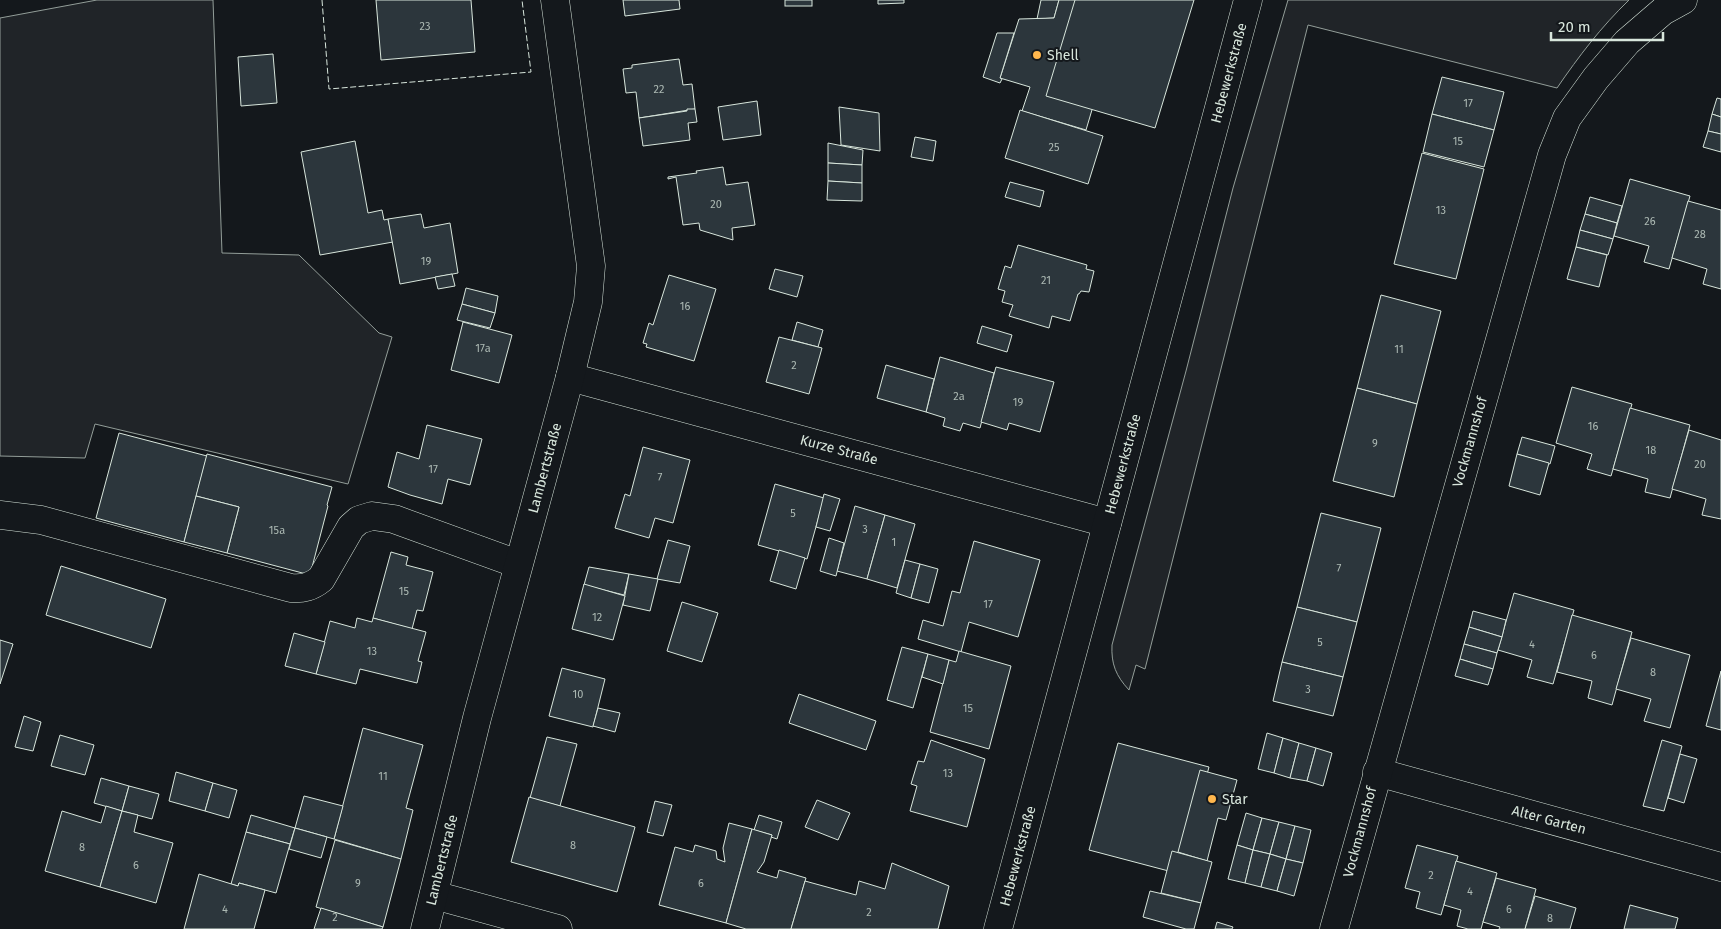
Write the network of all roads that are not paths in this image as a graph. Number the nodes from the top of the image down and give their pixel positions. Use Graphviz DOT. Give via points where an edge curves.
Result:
graph roads {
  1 [pos="555,0"];
  2 [pos="1248,0"];
  3 [pos="1683,0"];
  4 [pos="570,377"];
  5 [pos="0,515"];
  6 [pos="1107,523"];
  7 [pos="518,564"];
  8 [pos="1377,772"];
  9 [pos="1721,867"];
  10 [pos="434,895"];
  11 [pos="425,929"];
  12 [pos="558,929"];
  13 [pos="998,929"];
  14 [pos="1334,929"];
  1 -- 4 [label="street, Lambertstraße" via="591,266 588,302"];
  2 -- 6 [label="street, Hebewerkstraße"];
  3 -- 8 [label="street, Vockmannshof" via="1663,11 1627,42 1596,78 1567,118 1552,155"];
  4 -- 6 [label="street, Kurze Straße"];
  4 -- 7 [label="street, Lambertstraße"];
  5 -- 7 [label="street" via="41,520 291,588 313,586 321,579 351,527 372,516 394,519"];
  6 -- 13 [label="street, Hebewerkstraße"];
  7 -- 10 [label="street, Lambertstraße" via="476,718"];
  8 -- 9 [label="street, Alter Garten"];
  8 -- 14 [label="street, Vockmannshof"];
  10 -- 11 [label="street, Lambertstraße"];
  10 -- 12 [label="street"];
}
